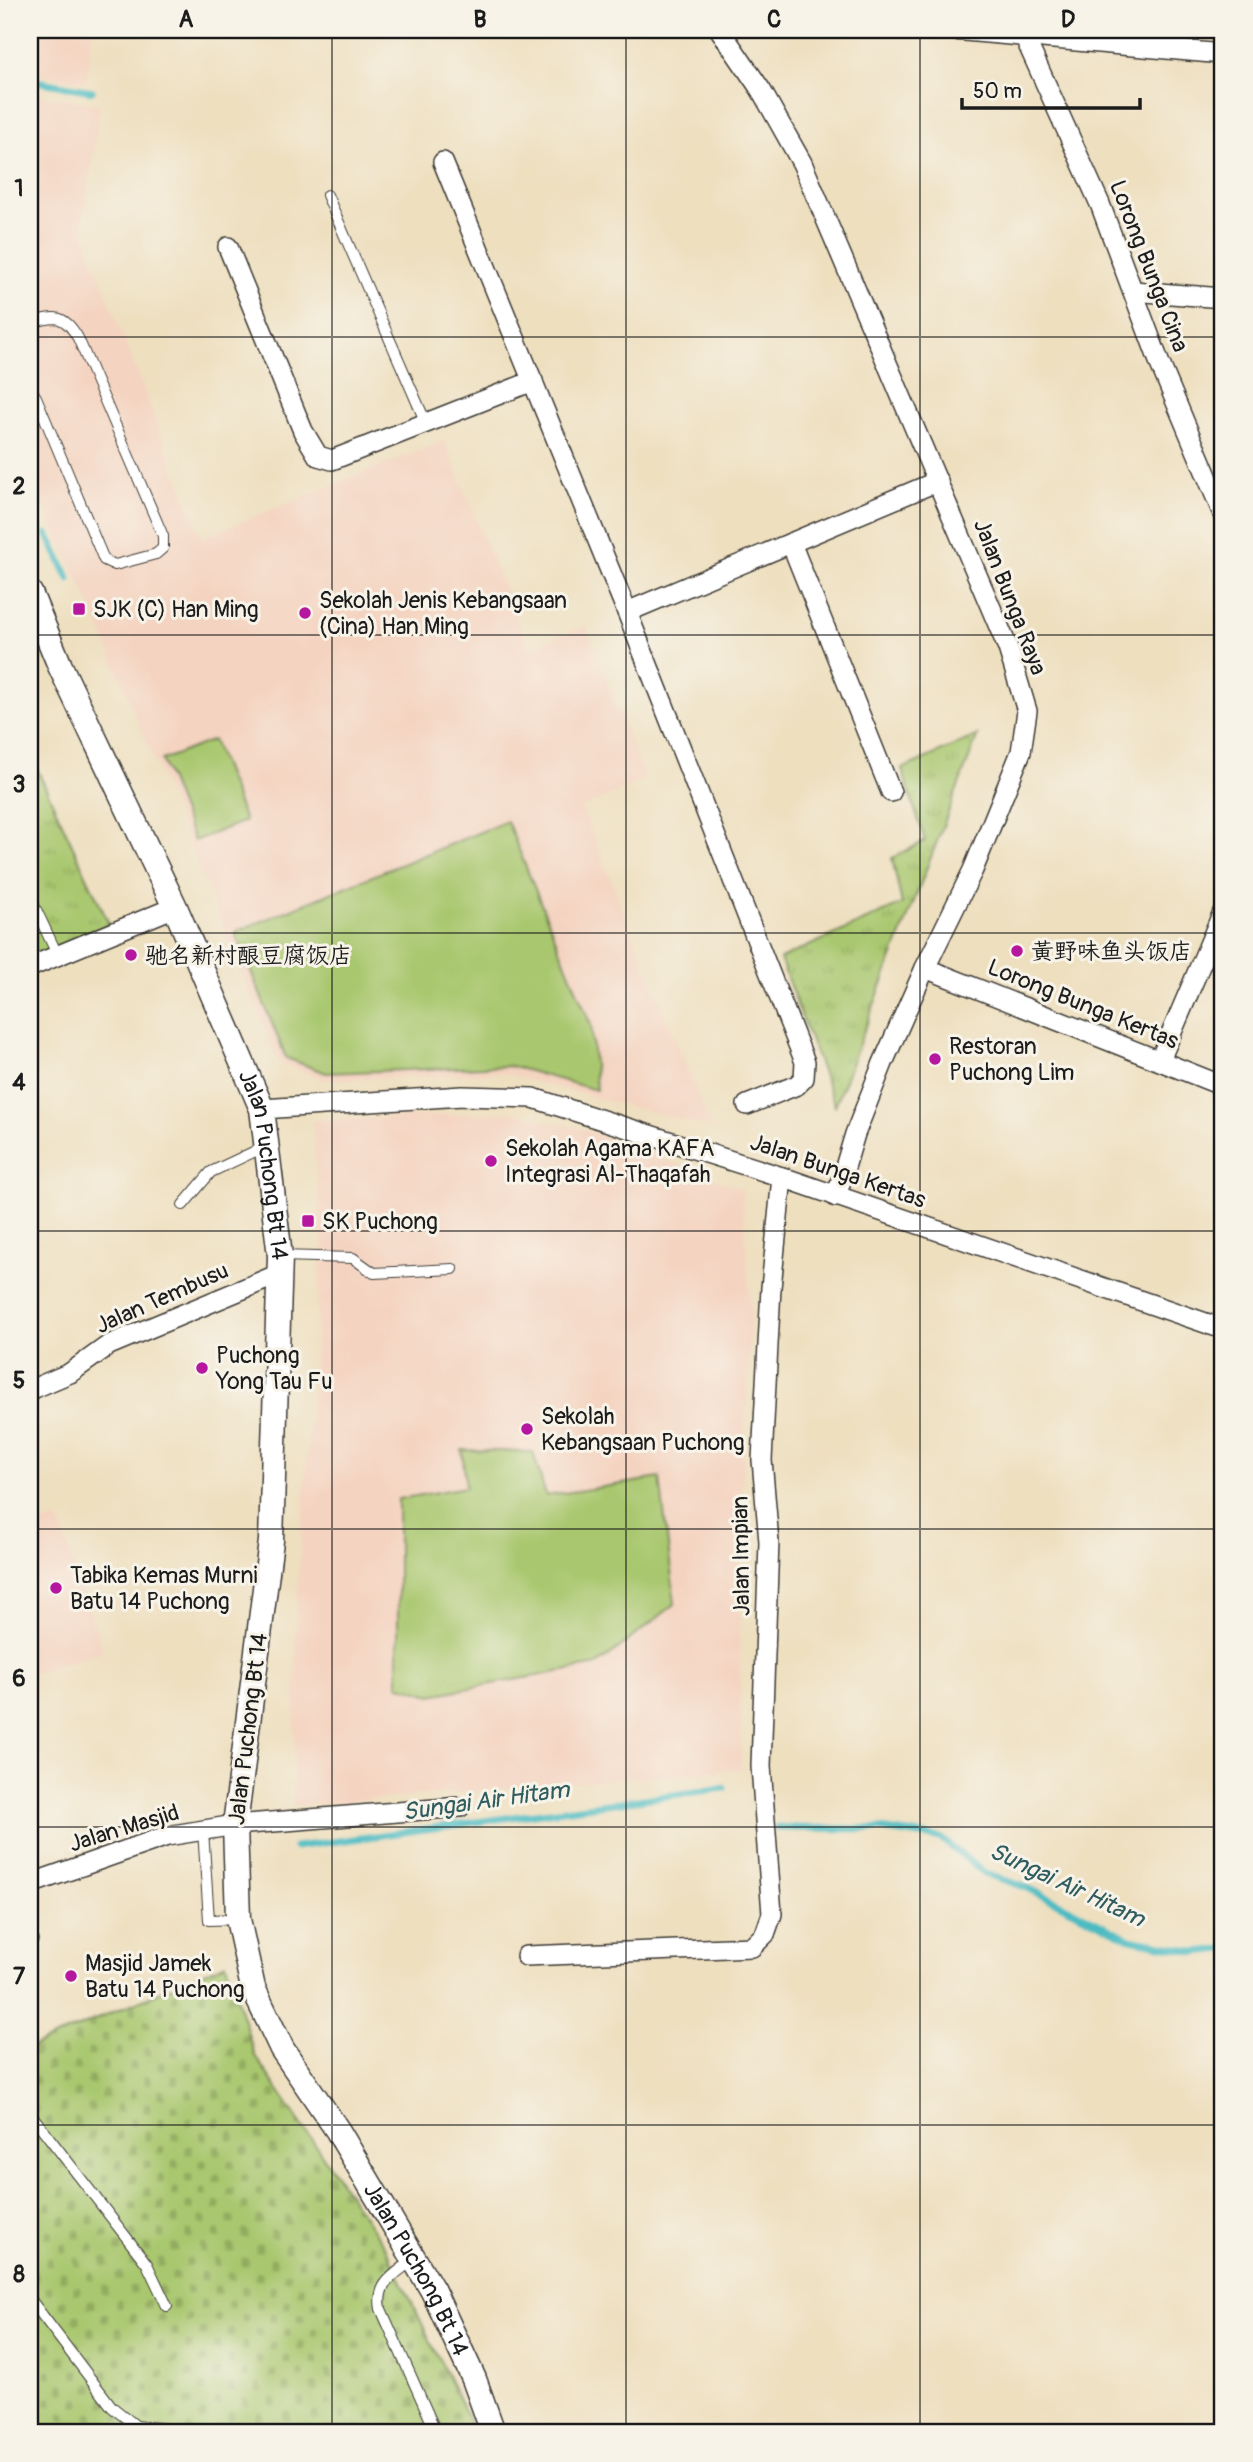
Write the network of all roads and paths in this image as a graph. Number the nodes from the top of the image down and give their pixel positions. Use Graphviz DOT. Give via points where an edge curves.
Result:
graph roads {
  1 [pos="720,30"];
  2 [pos="953,30"];
  3 [pos="1025,38"];
  4 [pos="1223,54"];
  5 [pos="443,162"];
  6 [pos="327,195"];
  7 [pos="229,247"];
  8 [pos="1133,291"];
  9 [pos="1223,298"];
  10 [pos="30,323"];
  11 [pos="533,381"];
  12 [pos="30,388"];
  13 [pos="426,423"];
  14 [pos="938,481"];
  15 [pos="1223,514"];
  16 [pos="791,543"];
  17 [pos="30,594"];
  18 [pos="627,612"];
  19 [pos="30,644"];
  20 [pos="60,666"];
  21 [pos="891,792"];
  22 [pos="30,897"];
  23 [pos="175,907"];
  24 [pos="1223,912"];
  25 [pos="57,954"];
  26 [pos="30,967"];
  27 [pos="925,968"];
  28 [pos="1160,1060"];
  29 [pos="1223,1086"];
  30 [pos="747,1105"];
  31 [pos="262,1110"];
  32 [pos="267,1146"];
  33 [pos="782,1177"];
  34 [pos="836,1197"];
  35 [pos="183,1205"];
  36 [pos="280,1265"];
  37 [pos="453,1269"];
  38 [pos="1223,1329"];
  39 [pos="30,1390"];
  40 [pos="460,1807"];
  41 [pos="235,1825"];
  42 [pos="203,1830"];
  43 [pos="30,1884"];
  44 [pos="238,1919"];
  45 [pos="526,1956"];
  46 [pos="30,2113"];
  47 [pos="414,2259"];
  48 [pos="30,2299"];
  49 [pos="167,2306"];
  50 [pos="199,2432"];
  51 [pos="436,2432"];
  52 [pos="492,2432"];
  1 -- 14 [label="street, Jalan Bunga Raya" via="802,163"];
  2 -- 3 [label="street"];
  3 -- 4 [label="street"];
  3 -- 8 [label="street, Lorong Bunga Cina" via="1100,204"];
  5 -- 11 [label="street"];
  6 -- 13 [label="lane"];
  7 -- 13 [label="street" via="303,430 318,456 332,460"];
  8 -- 9 [label="street"];
  8 -- 15 [label="street, Lorong Bunga Cina"];
  10 -- 12 [label="lane" via="52,316 70,324 78,338 163,536 163,548 156,554 116,565 104,560"];
  11 -- 13 [label="street"];
  11 -- 18 [label="street"];
  14 -- 16 [label="street"];
  14 -- 27 [label="street, Jalan Bunga Raya" via="1008,648 1027,711 1021,752 973,870"];
  16 -- 18 [label="street"];
  16 -- 21 [label="street"];
  17 -- 20 [label="street, Jalan Puchong Bt 14"];
  18 -- 30 [label="street" via="805,1062 804,1078 797,1085"];
  19 -- 20 [label="street"];
  20 -- 23 [label="street, Jalan Puchong Bt 14"];
  22 -- 25 [label="lane"];
  23 -- 25 [label="street"];
  23 -- 31 [label="street, Jalan Puchong Bt 14"];
  24 -- 28 [label="street"];
  25 -- 26 [label="street"];
  27 -- 28 [label="street, Lorong Bunga Kertas"];
  27 -- 34 [label="street, Jalan Bunga Raya" via="855,1134"];
  28 -- 29 [label="street, Lorong Bunga Kertas"];
  31 -- 32 [label="street, Jalan Puchong Bt 14"];
  31 -- 33 [label="street, Jalan Bunga Kertas" via="462,1096 533,1098"];
  32 -- 35 [label="lane" via="211,1172"];
  32 -- 36 [label="street, Jalan Puchong Bt 14"];
  33 -- 34 [label="street, Jalan Bunga Kertas"];
  33 -- 45 [label="street, Jalan Impian" via="762,1460 769,1542 761,1766 772,1914 765,1934 752,1947"];
  34 -- 38 [label="street, Jalan Bunga Kertas"];
  36 -- 37 [label="lane" via="353,1258 374,1273"];
  36 -- 39 [label="street, Jalan Tembusu" via="109,1345 70,1373"];
  36 -- 41 [label="street, Jalan Puchong Bt 14" via="271,1541"];
  40 -- 41 [label="street, Jalan Masjid"];
  41 -- 42 [label="street, Jalan Masjid"];
  41 -- 44 [label="street, Jalan Puchong Bt 14"];
  42 -- 43 [label="street, Jalan Masjid" via="167,1836"];
  42 -- 44 [label="lane" via="209,1920"];
  44 -- 47 [label="street, Jalan Puchong Bt 14" via="253,1988 282,2049"];
  46 -- 49 [label="lane" via="147,2264"];
  47 -- 51 [label="lane" via="385,2282 379,2297"];
  47 -- 52 [label="street, Jalan Puchong Bt 14" via="474,2379"];
  48 -- 50 [label="lane" via="112,2407 136,2426"];
}
